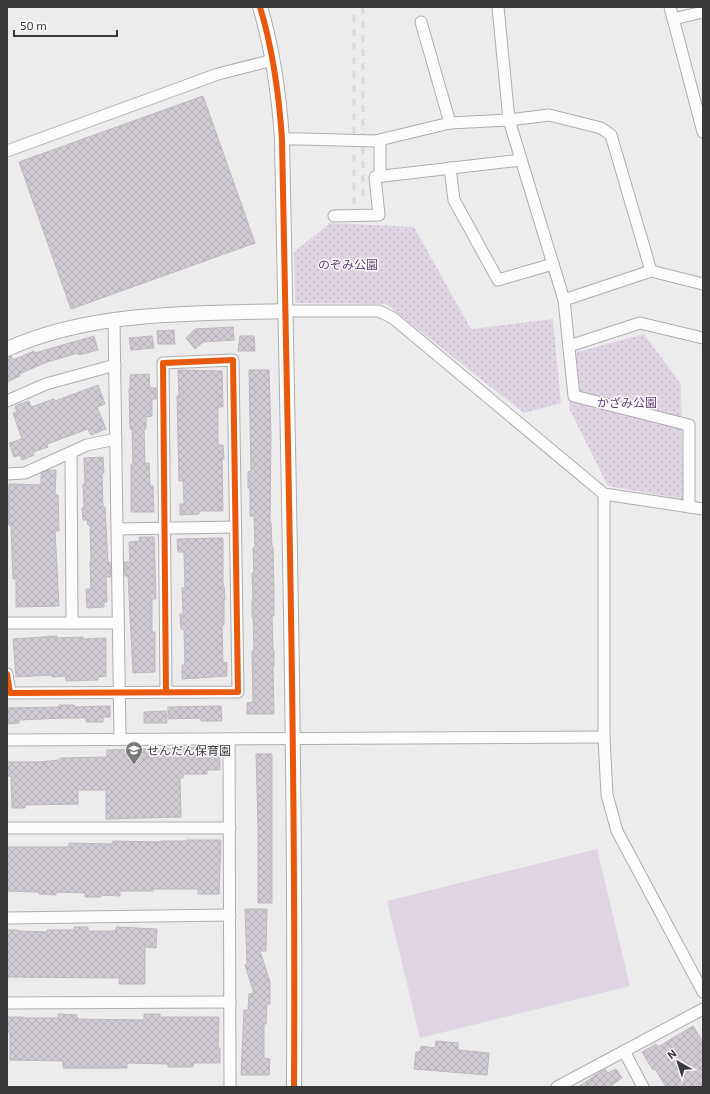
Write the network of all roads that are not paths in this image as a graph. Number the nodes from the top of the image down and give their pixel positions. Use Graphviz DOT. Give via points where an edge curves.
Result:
graph roads {
  1 [pos="260,7"];
  2 [pos="498,7"];
  3 [pos="670,7"];
  4 [pos="703,12"];
  5 [pos="673,19"];
  6 [pos="421,22"];
  7 [pos="273,60"];
  8 [pos="509,120"];
  9 [pos="450,123"];
  10 [pos="703,132"];
  11 [pos="282,139"];
  12 [pos="377,141"];
  13 [pos="7,151"];
  14 [pos="522,160"];
  15 [pos="450,168"];
  16 [pos="380,176"];
  17 [pos="334,216"];
  18 [pos="553,264"];
  19 [pos="651,271"];
  20 [pos="703,284"];
  21 [pos="564,300"];
  22 [pos="286,311"];
  23 [pos="114,320"];
  24 [pos="703,338"];
  25 [pos="569,346"];
  26 [pos="7,349"];
  27 [pos="114,365"];
  28 [pos="7,401"];
  29 [pos="116,439"];
  30 [pos="71,453"];
  31 [pos="7,474"];
  32 [pos="604,494"];
  33 [pos="689,507"];
  34 [pos="703,509"];
  35 [pos="235,527"];
  36 [pos="165,528"];
  37 [pos="117,529"];
  38 [pos="7,623"];
  39 [pos="72,623"];
  40 [pos="118,623"];
  41 [pos="7,674"];
  42 [pos="120,692"];
  43 [pos="166,692"];
  44 [pos="604,737"];
  45 [pos="292,738"];
  46 [pos="120,739"];
  47 [pos="229,739"];
  48 [pos="7,740"];
  49 [pos="7,828"];
  50 [pos="230,828"];
  51 [pos="230,915"];
  52 [pos="7,918"];
  53 [pos="703,992"];
  54 [pos="230,1002"];
  55 [pos="7,1003"];
  56 [pos="703,1009"];
  57 [pos="624,1051"];
  58 [pos="230,1087"];
  59 [pos="294,1087"];
  60 [pos="557,1087"];
  61 [pos="643,1087"];
  1 -- 7 [label="street"];
  2 -- 8 [label="street"];
  3 -- 5 [label="street"];
  4 -- 5 [label="street"];
  5 -- 10 [label="street"];
  6 -- 9 [label="street"];
  7 -- 11 [label="street"];
  7 -- 13 [label="street" via="218,74"];
  8 -- 9 [label="street"];
  8 -- 14 [label="street"];
  8 -- 19 [label="street" via="549,116 601,128 611,135"];
  9 -- 12 [label="street"];
  11 -- 12 [label="street, bridge"];
  11 -- 22 [label="street"];
  12 -- 16 [label="street"];
  14 -- 15 [label="street"];
  14 -- 18 [label="street"];
  15 -- 16 [label="street"];
  15 -- 18 [label="street" via="454,200 498,280"];
  16 -- 17 [label="street" via="375,177 379,215"];
  18 -- 21 [label="street"];
  19 -- 20 [label="street"];
  19 -- 21 [label="street"];
  21 -- 25 [label="street"];
  22 -- 23 [label="street"];
  22 -- 32 [label="street" via="379,311 393,318"];
  22 -- 45 [label="street" via="293,664"];
  23 -- 26 [label="street" via="55,331"];
  23 -- 27 [label="street"];
  24 -- 25 [label="street" via="640,322"];
  25 -- 33 [label="street" via="574,396 689,425"];
  27 -- 28 [label="street" via="46,384"];
  27 -- 29 [label="street"];
  29 -- 30 [label="street" via="87,445"];
  29 -- 37 [label="street"];
  30 -- 31 [label="street" via="25,473"];
  30 -- 39 [label="street"];
  32 -- 33 [label="street"];
  32 -- 44 [label="street"];
  33 -- 34 [label="street"];
  35 -- 36 [label="street"];
  35 -- 36 [label="street" via="233,360 163,363"];
  35 -- 43 [label="street" via="238,692"];
  36 -- 37 [label="street"];
  36 -- 43 [label="street"];
  37 -- 40 [label="street"];
  38 -- 39 [label="street"];
  39 -- 40 [label="street"];
  40 -- 42 [label="street"];
  41 -- 42 [label="street" via="10,693"];
  42 -- 43 [label="street"];
  42 -- 46 [label="street"];
  44 -- 45 [label="street"];
  44 -- 53 [label="street" via="607,795 617,831"];
  45 -- 47 [label="street"];
  45 -- 59 [label="street"];
  46 -- 47 [label="street"];
  46 -- 48 [label="street"];
  47 -- 50 [label="street"];
  49 -- 50 [label="street"];
  50 -- 51 [label="street"];
  51 -- 52 [label="street"];
  51 -- 54 [label="street"];
  54 -- 55 [label="street"];
  54 -- 58 [label="street"];
  56 -- 57 [label="street"];
  57 -- 60 [label="street"];
  57 -- 61 [label="street"];
}
